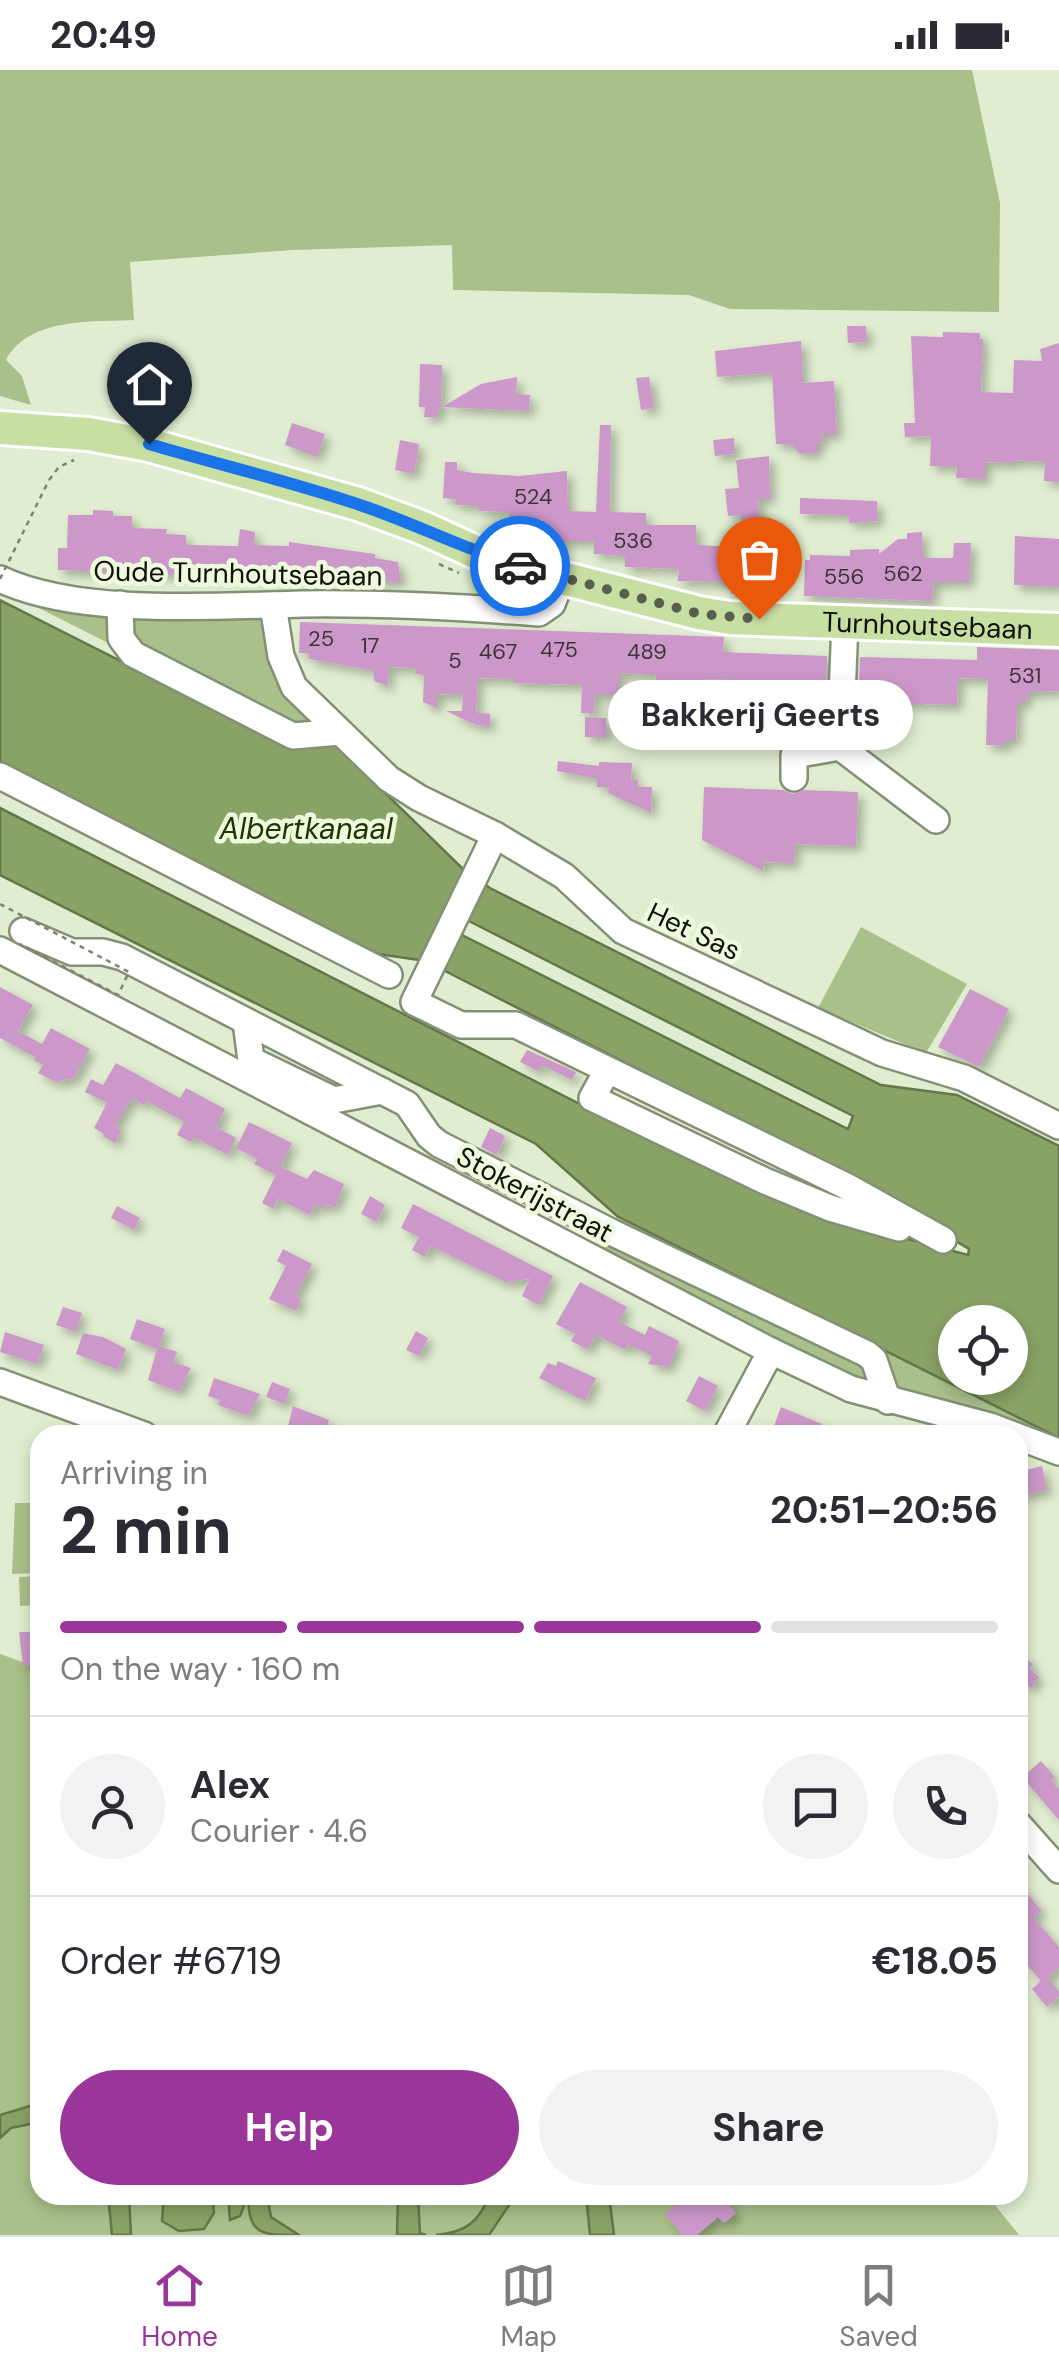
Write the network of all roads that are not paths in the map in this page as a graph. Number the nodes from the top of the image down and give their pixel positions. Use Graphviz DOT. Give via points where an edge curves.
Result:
graph roads {
  1 [pos="0,428"];
  2 [pos="562,578"];
  3 [pos="0,579"];
  4 [pos="120,604"];
  5 [pos="273,606"];
  6 [pos="845,622"];
  7 [pos="1059,630"];
  8 [pos="340,732"];
  9 [pos="840,747"];
  10 [pos="0,776"];
  11 [pos="794,778"];
  12 [pos="936,820"];
  13 [pos="495,834"];
  14 [pos="14,942"];
  15 [pos="389,975"];
  16 [pos="606,1070"];
  17 [pos="1059,1126"];
  18 [pos="780,1154"];
  19 [pos="765,1181"];
  20 [pos="771,1350"];
  21 [pos="0,1382"];
  22 [pos="888,1401"];
  23 [pos="117,1425"];
  24 [pos="731,1425"];
  25 [pos="986,1425"];
  26 [pos="1028,1440"];
  27 [pos="1059,1452"];
  28 [pos="1028,1835"];
  29 [pos="1059,1870"];
  1 -- 2 [label="main road, Turnhoutsebaan" via="149,444 358,504"];
  2 -- 5 [label="street, Oude Turnhoutsebaan" via="544,612"];
  2 -- 6 [label="main road, Turnhoutsebaan" via="720,617"];
  3 -- 4 [label="street, Oude Turnhoutsebaan" via="38,595"];
  4 -- 5 [label="street, Oude Turnhoutsebaan"];
  4 -- 8 [label="street" via="121,638 133,654 293,736"];
  5 -- 8 [label="street, Het Sas" via="286,674"];
  6 -- 7 [label="main road, Turnhoutsebaan"];
  6 -- 9 [label="street"];
  8 -- 13 [label="street, Het Sas" via="389,779"];
  9 -- 11 [label="street" via="794,755"];
  9 -- 12 [label="street"];
  10 -- 15 [label="street"];
  13 -- 16 [label="street" via="414,1002 461,1025 516,1025"];
  13 -- 17 [label="street, Het Sas" via="564,876 623,930 882,1052 964,1078"];
  14 -- 20 [label="street, Stokerijstraat"];
  14 -- 22 [label="street" via="122,956 382,1090 412,1107 438,1144 867,1354"];
  16 -- 18 [label="street"];
  16 -- 19 [label="street" via="592,1098"];
  18 -- 19 [label="street"];
  18 -- 19 [label="street" via="944,1240 830,1208"];
  20 -- 22 [label="street, Stokerijstraat"];
  20 -- 24 [label="street"];
  21 -- 23 [label="street"];
  22 -- 25 [label="street, Stokerijstraat"];
  26 -- 27 [label="street, Stokerijstraat"];
  28 -- 29 [label="street"];
}
